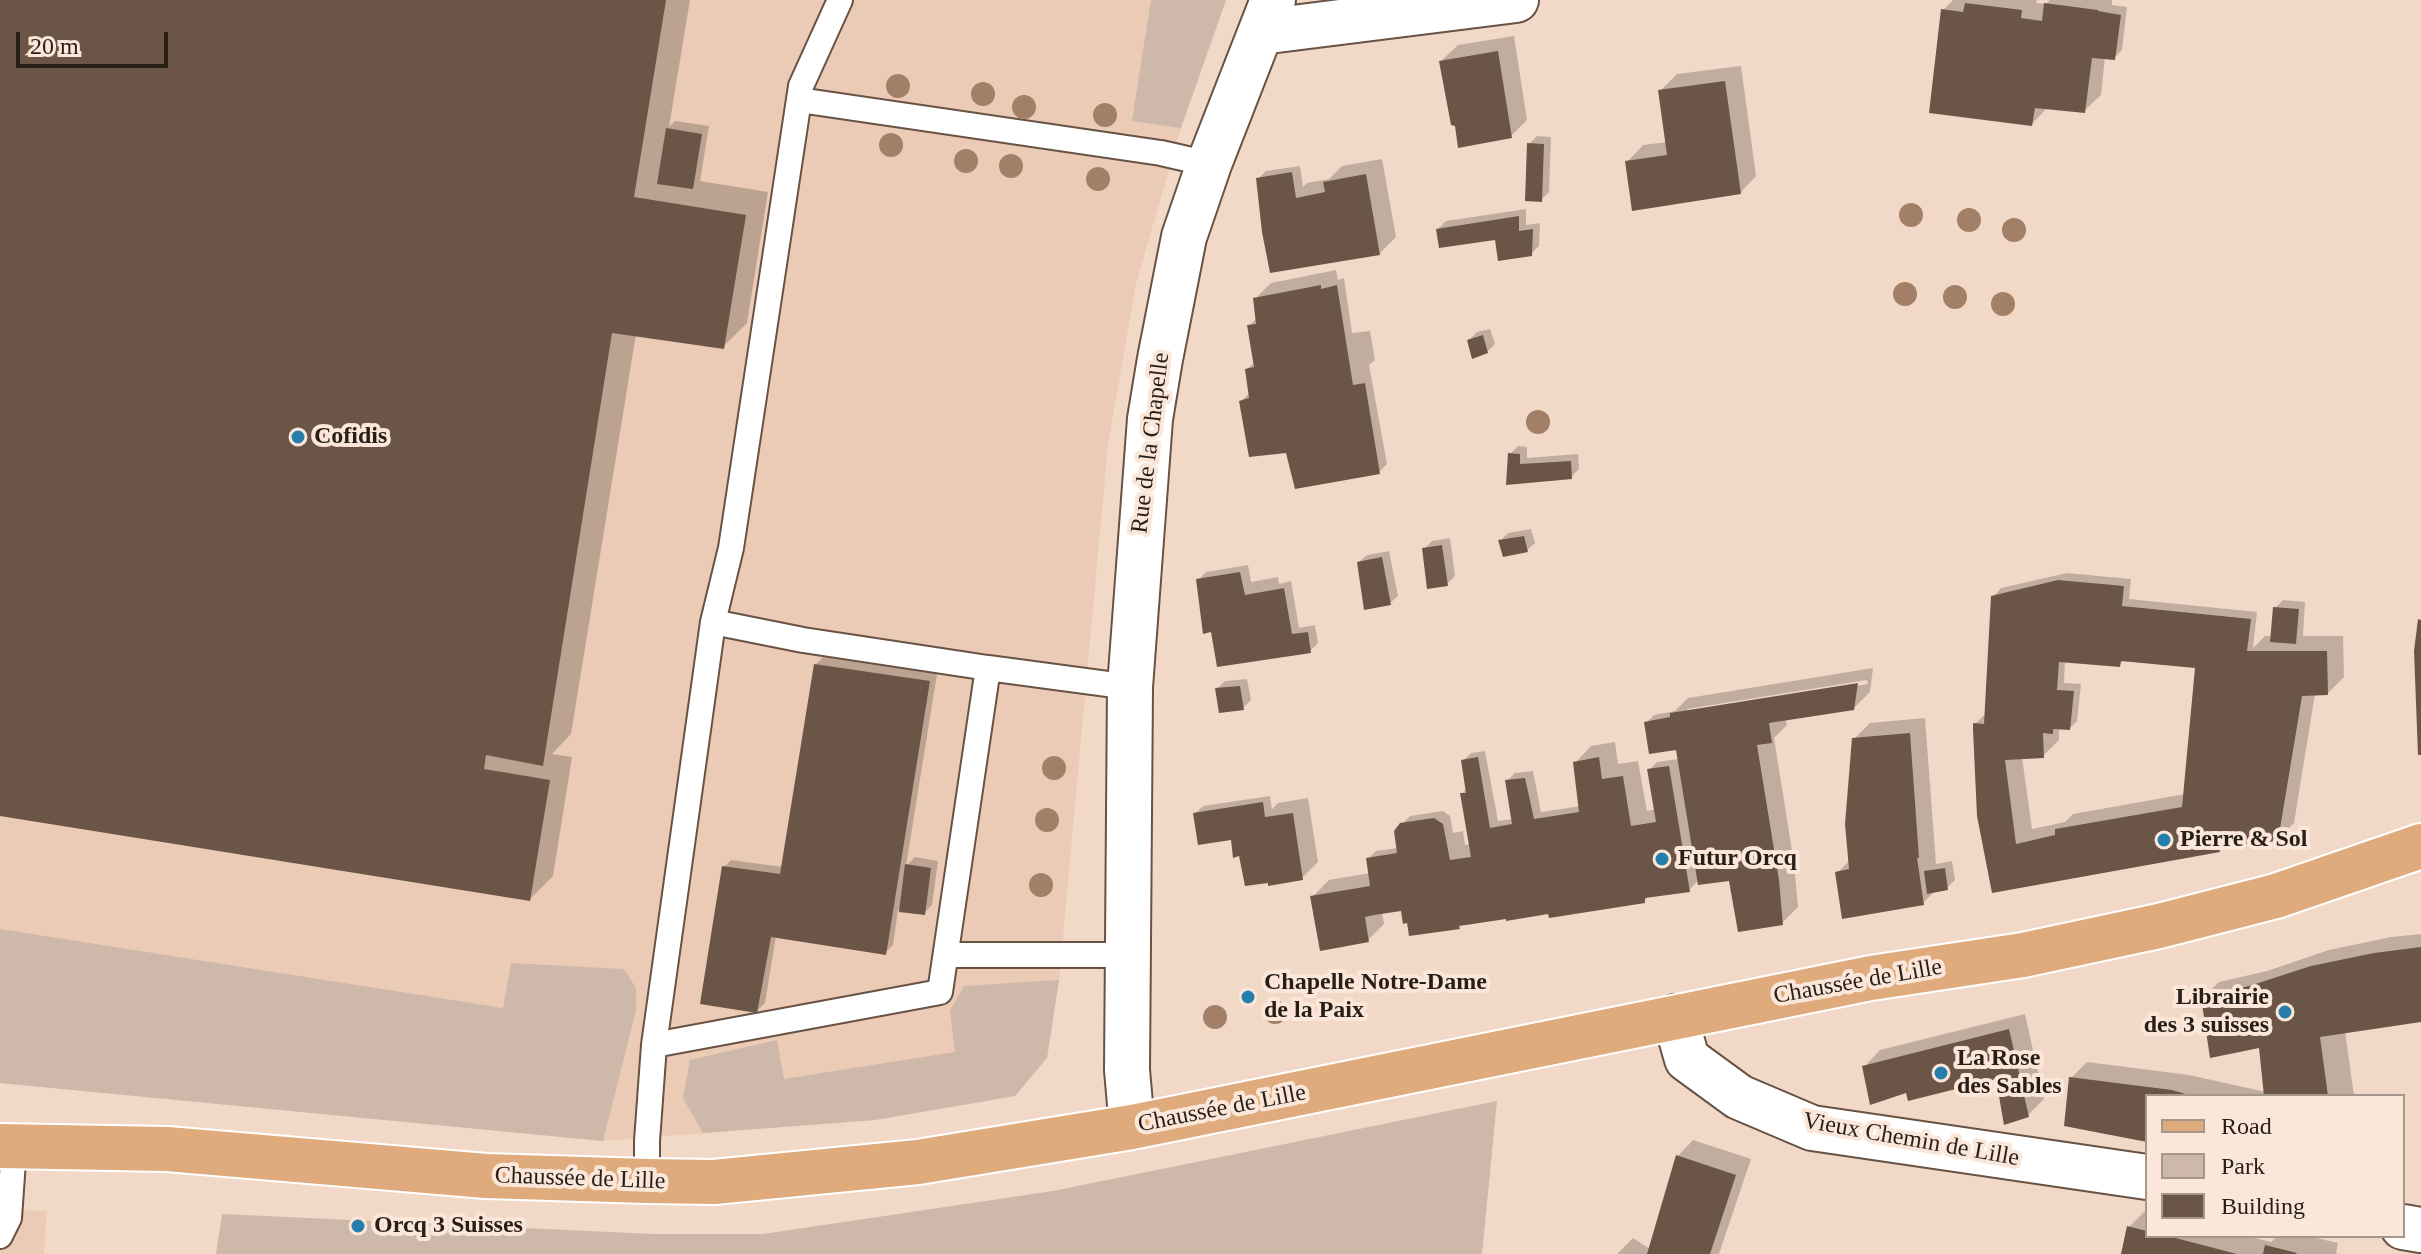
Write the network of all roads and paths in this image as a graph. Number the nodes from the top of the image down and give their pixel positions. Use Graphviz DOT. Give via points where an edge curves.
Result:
graph roads {
  1 [pos="840,0"];
  2 [pos="1516,0"];
  3 [pos="1267,16"];
  4 [pos="799,100"];
  5 [pos="1209,164"];
  6 [pos="713,622"];
  7 [pos="988,668"];
  8 [pos="1130,687"];
  9 [pos="2421,846"];
  10 [pos="946,955"];
  11 [pos="1129,955"];
  12 [pos="1675,1017"];
  13 [pos="654,1045"];
  14 [pos="1132,1127"];
  15 [pos="7,1146"];
  16 [pos="2145,1177"];
  17 [pos="647,1181"];
  18 [pos="0,1236"];
  1 -- 4 [label="lane"];
  2 -- 3 [label="street, Rue de la Chapelle"];
  3 -- 5 [label="street, Rue de la Chapelle"];
  4 -- 5 [label="lane"];
  4 -- 6 [label="lane" via="731,548"];
  5 -- 8 [label="street, Rue de la Chapelle" via="1184,237 1150,419"];
  6 -- 7 [label="lane"];
  6 -- 13 [label="lane"];
  7 -- 8 [label="lane"];
  7 -- 10 [label="lane"];
  8 -- 11 [label="street, Rue de la Chapelle"];
  9 -- 12 [label="main road, Chaussée de Lille" via="2276,896 2159,926"];
  10 -- 11 [label="lane"];
  10 -- 13 [label="lane" via="940,992"];
  11 -- 14 [label="street, Rue de la Chapelle" via="1127,1070"];
  12 -- 14 [label="main road, Chaussée de Lille"];
  12 -- 16 [label="street, Vieux Chemin de Lille" via="1687,1059 1739,1097 1812,1128"];
  13 -- 17 [label="lane"];
  14 -- 17 [label="main road, Chaussée de Lille" via="918,1162 714,1182"];
  15 -- 17 [label="main road, Chaussée de Lille" via="167,1149 486,1176"];
  15 -- 18 [label="lane" via="9,1218"];
}
